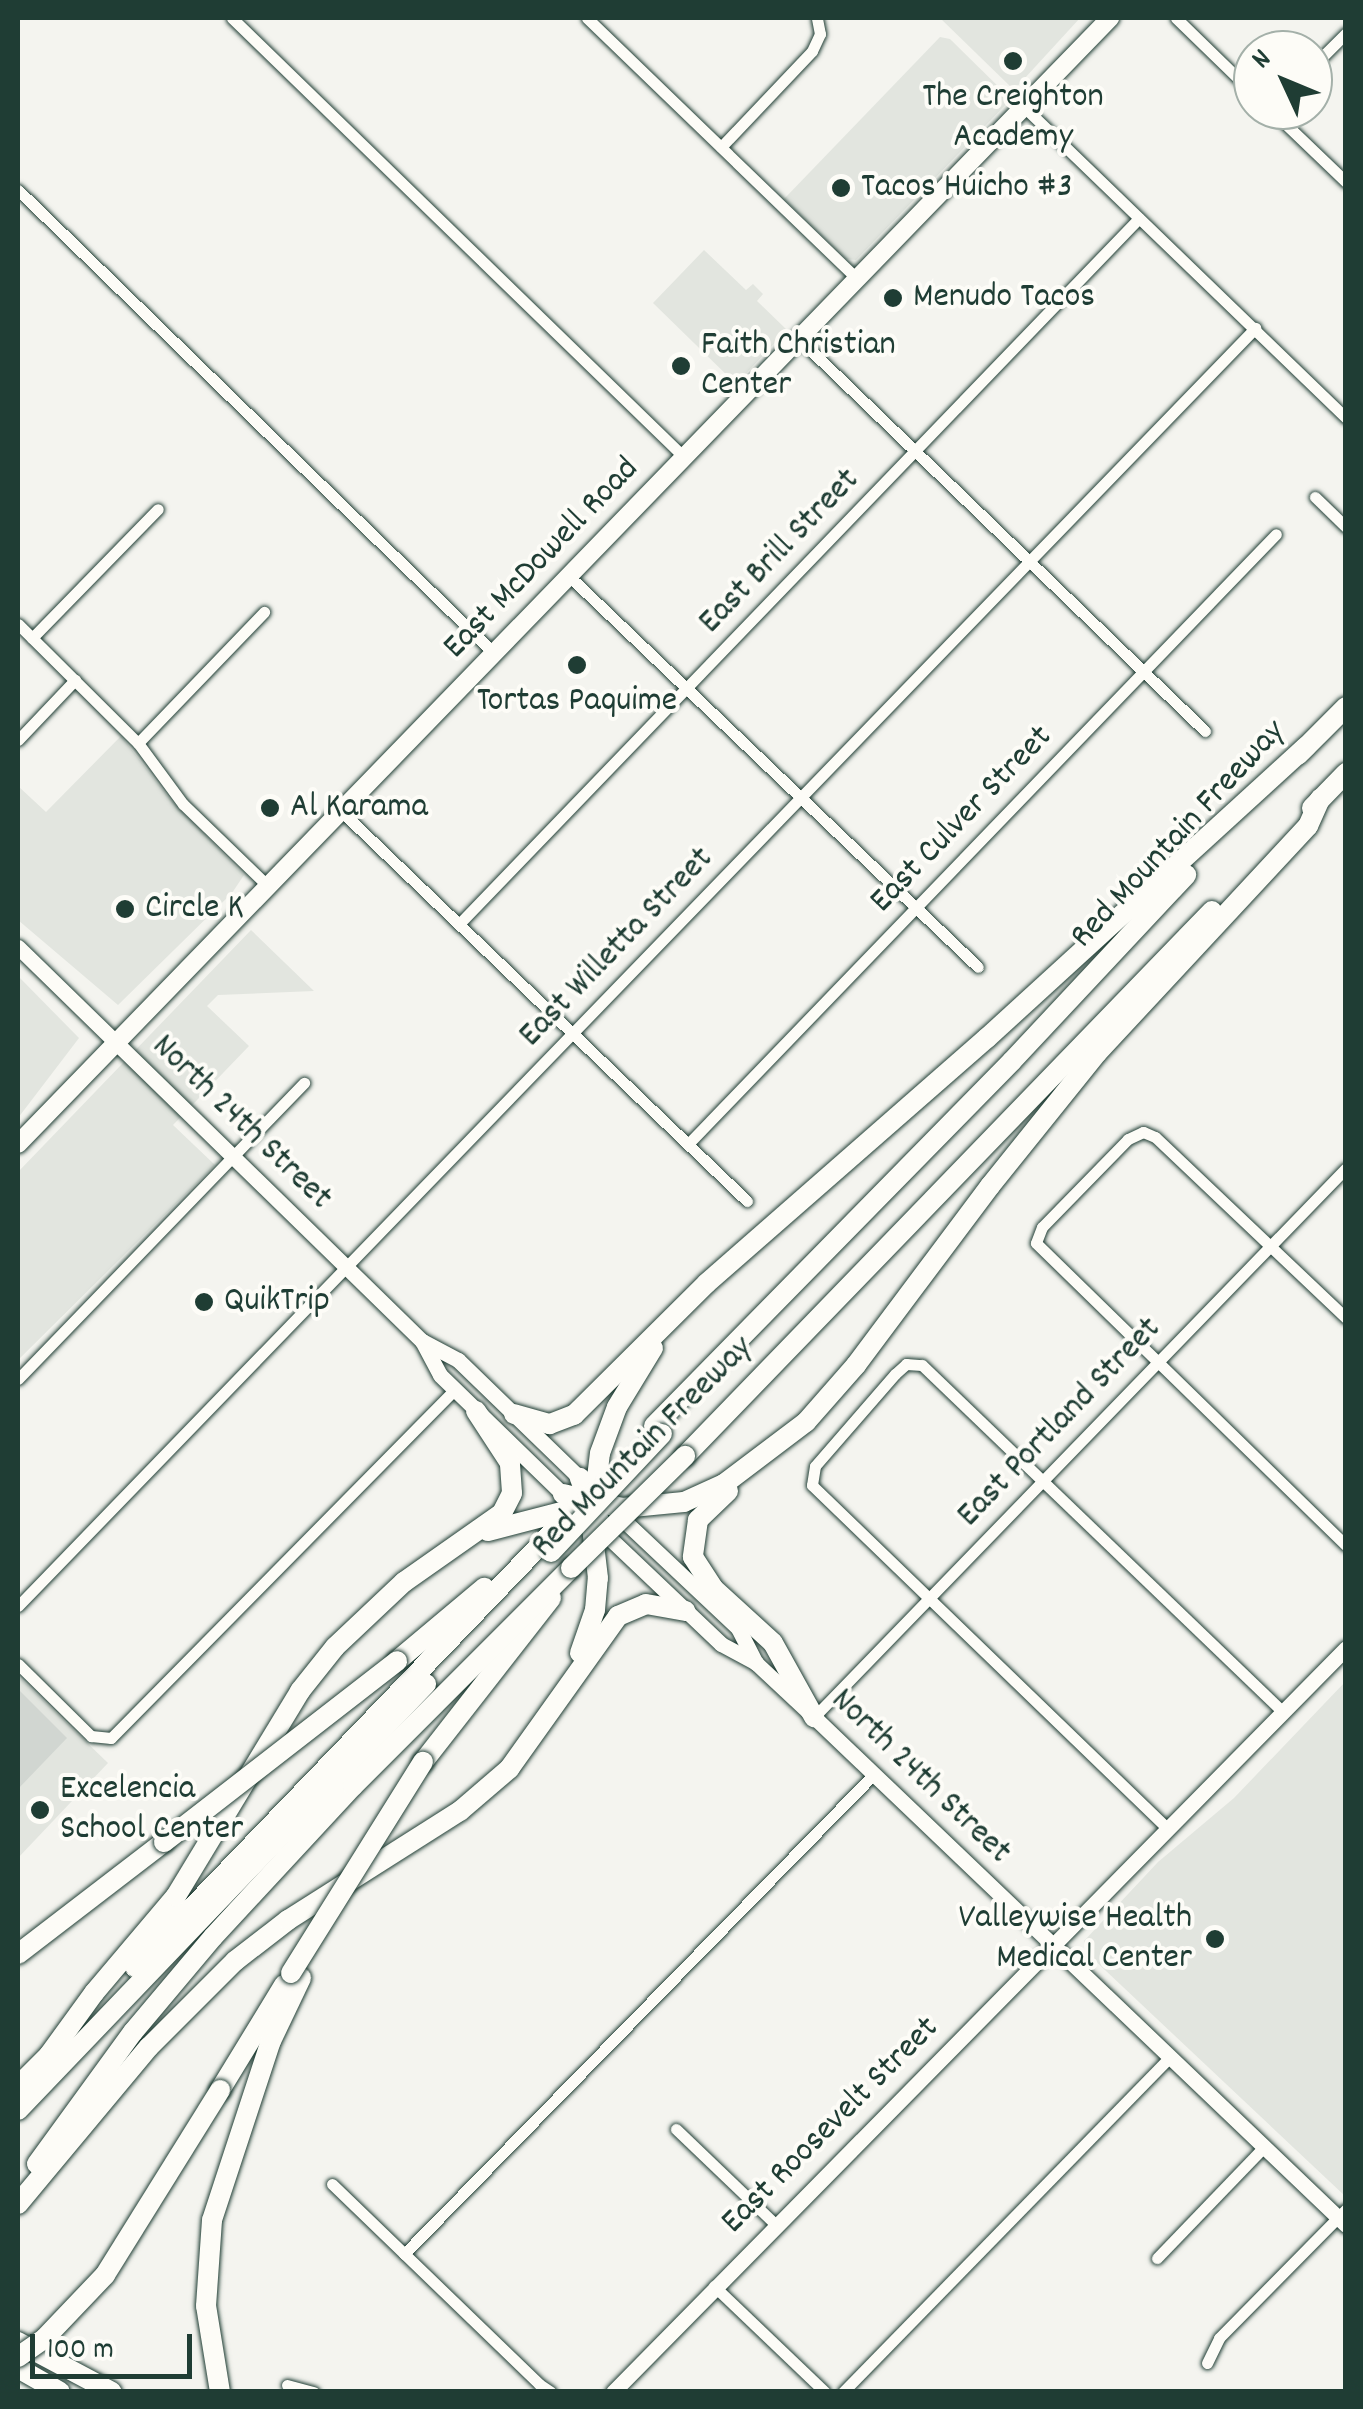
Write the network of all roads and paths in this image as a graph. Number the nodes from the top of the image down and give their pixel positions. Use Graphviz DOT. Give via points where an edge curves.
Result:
graph roads {
  1 [pos="232,18"];
  2 [pos="587,18"];
  3 [pos="1110,18"];
  4 [pos="1176,18"];
  5 [pos="818,20"];
  6 [pos="1233,74"];
  7 [pos="1023,106"];
  8 [pos="1292,130"];
  9 [pos="721,147"];
  10 [pos="1346,182"];
  11 [pos="18,190"];
  12 [pos="1140,218"];
  13 [pos="858,280"];
  14 [pos="1255,328"];
  15 [pos="800,340"];
  16 [pos="1346,418"];
  17 [pos="916,452"];
  18 [pos="686,458"];
  19 [pos="1315,497"];
  20 [pos="158,509"];
  21 [pos="1346,526"];
  22 [pos="1276,534"];
  23 [pos="1030,562"];
  24 [pos="570,577"];
  25 [pos="264,612"];
  26 [pos="18,624"];
  27 [pos="32,638"];
  28 [pos="495,654"];
  29 [pos="1143,671"];
  30 [pos="75,680"];
  31 [pos="687,687"];
  32 [pos="1346,707"];
  33 [pos="18,719"];
  34 [pos="28,729"];
  35 [pos="1205,731"];
  36 [pos="18,740"];
  37 [pos="138,743"];
  38 [pos="1306,746"];
  39 [pos="1346,773"];
  40 [pos="801,798"];
  41 [pos="1320,799"];
  42 [pos="342,811"];
  43 [pos="268,886"];
  44 [pos="916,908"];
  45 [pos="458,924"];
  46 [pos="18,947"];
  47 [pos="978,967"];
  48 [pos="572,1034"];
  49 [pos="115,1041"];
  50 [pos="304,1083"];
  51 [pos="18,1144"];
  52 [pos="688,1144"];
  53 [pos="232,1157"];
  54 [pos="1346,1168"];
  55 [pos="747,1201"];
  56 [pos="1270,1246"];
  57 [pos="348,1269"];
  58 [pos="674,1317"];
  59 [pos="1346,1318"];
  60 [pos="422,1341"];
  61 [pos="1156,1364"];
  62 [pos="18,1379"];
  63 [pos="454,1390"];
  64 [pos="476,1411"];
  65 [pos="514,1414"];
  66 [pos="658,1430"];
  67 [pos="784,1442"];
  68 [pos="1042,1482"];
  69 [pos="590,1506"];
  70 [pos="477,1535"];
  71 [pos="543,1546"];
  72 [pos="1346,1546"];
  73 [pos="571,1568"];
  74 [pos="928,1599"];
  75 [pos="18,1606"];
  76 [pos="685,1612"];
  77 [pos="1346,1648"];
  78 [pos="18,1664"];
  79 [pos="756,1664"];
  80 [pos="558,1700"];
  81 [pos="1283,1712"];
  82 [pos="814,1717"];
  83 [pos="874,1774"];
  84 [pos="352,1786"];
  85 [pos="1168,1828"];
  86 [pos="164,1842"];
  87 [pos="18,1939"];
  88 [pos="1053,1945"];
  89 [pos="18,1954"];
  90 [pos="296,1975"];
  91 [pos="49,2055"];
  92 [pos="1170,2057"];
  93 [pos="18,2086"];
  94 [pos="18,2110"];
  95 [pos="18,2122"];
  96 [pos="676,2129"];
  97 [pos="1264,2148"];
  98 [pos="332,2184"];
  99 [pos="18,2195"];
  100 [pos="18,2204"];
  101 [pos="1343,2217"];
  102 [pos="774,2224"];
  103 [pos="404,2254"];
  104 [pos="1157,2258"];
  105 [pos="714,2286"];
  106 [pos="18,2342"];
  107 [pos="18,2356"];
  108 [pos="1206,2363"];
  109 [pos="18,2368"];
  110 [pos="288,2385"];
  111 [pos="60,2392"];
  112 [pos="85,2392"];
  113 [pos="112,2392"];
  114 [pos="220,2392"];
  115 [pos="314,2392"];
  116 [pos="552,2392"];
  117 [pos="613,2392"];
  118 [pos="825,2392"];
  119 [pos="844,2392"];
  1 -- 18 [label="street"];
  2 -- 9 [label="street"];
  3 -- 7 [label="main road, East McDowell Road"];
  4 -- 6 [label="street"];
  5 -- 9 [label="street" via="812,51"];
  7 -- 12 [label="street"];
  7 -- 13 [label="main road, East McDowell Road"];
  8 -- 10 [label="street"];
  9 -- 13 [label="street"];
  11 -- 28 [label="street"];
  12 -- 14 [label="street"];
  12 -- 17 [label="street, East Brill Street"];
  13 -- 15 [label="main road, East McDowell Road"];
  14 -- 16 [label="street"];
  14 -- 23 [label="street, East Willetta Street"];
  15 -- 17 [label="street"];
  15 -- 18 [label="main road, East McDowell Road"];
  17 -- 23 [label="street"];
  17 -- 31 [label="street, East Brill Street"];
  18 -- 24 [label="main road, East McDowell Road"];
  19 -- 21 [label="street"];
  20 -- 27 [label="street"];
  22 -- 29 [label="street, East Culver Street"];
  23 -- 29 [label="street"];
  23 -- 40 [label="street, East Willetta Street"];
  24 -- 28 [label="main road, East McDowell Road"];
  24 -- 31 [label="street"];
  25 -- 37 [label="street"];
  26 -- 27 [label="street"];
  27 -- 30 [label="street"];
  28 -- 42 [label="main road, East McDowell Road"];
  29 -- 35 [label="street"];
  29 -- 44 [label="street, East Culver Street"];
  30 -- 34 [label="street"];
  30 -- 37 [label="street"];
  31 -- 40 [label="street"];
  31 -- 45 [label="street, East Brill Street"];
  32 -- 38 [label="highway, Red Mountain Freeway"];
  33 -- 34 [label="street"];
  34 -- 36 [label="street"];
  37 -- 43 [label="street" via="183,804"];
  38 -- 58 [label="highway"];
  38 -- 66 [label="highway, Red Mountain Freeway"];
  39 -- 41 [label="highway, Red Mountain Freeway"];
  40 -- 44 [label="street"];
  40 -- 48 [label="street, East Willetta Street"];
  41 -- 67 [label="highway" via="1295,840 1097,1053 827,1402"];
  41 -- 73 [label="highway, Red Mountain Freeway, bridge"];
  42 -- 43 [label="main road, East McDowell Road"];
  42 -- 45 [label="street"];
  43 -- 49 [label="main road, East McDowell Road"];
  44 -- 47 [label="street"];
  44 -- 52 [label="street, East Culver Street"];
  45 -- 48 [label="street"];
  46 -- 49 [label="main road, North 24th Street"];
  48 -- 52 [label="street"];
  48 -- 57 [label="street, East Willetta Street"];
  49 -- 51 [label="main road, East McDowell Road"];
  49 -- 53 [label="main road, North 24th Street"];
  50 -- 53 [label="street"];
  52 -- 55 [label="street"];
  53 -- 57 [label="main road, North 24th Street"];
  53 -- 62 [label="street"];
  54 -- 56 [label="street, East Portland Street"];
  56 -- 59 [label="street"];
  56 -- 61 [label="street, East Portland Street"];
  56 -- 61 [label="street" via="1143,1132 1128,1139 1042,1227 1036,1243"];
  57 -- 60 [label="main road, North 24th Street"];
  57 -- 75 [label="street, East Willetta Street"];
  58 -- 65 [label="highway" via="574,1414 550,1424"];
  58 -- 69 [label="highway" via="607,1428"];
  60 -- 63 [label="main road, North 24th Street"];
  60 -- 65 [label="main road, North 24th Street" via="458,1360"];
  61 -- 68 [label="street, East Portland Street"];
  61 -- 72 [label="street"];
  63 -- 64 [label="main road, North 24th Street"];
  63 -- 78 [label="street" via="118,1732 104,1740 90,1736"];
  64 -- 69 [label="main road, North 24th Street"];
  64 -- 70 [label="highway" via="507,1454 514,1485 502,1512"];
  65 -- 69 [label="main road, North 24th Street"];
  66 -- 69 [label="highway, Red Mountain Freeway"];
  66 -- 71 [label="highway, bridge"];
  67 -- 69 [label="highway" via="724,1484 684,1502"];
  67 -- 82 [label="highway" via="704,1512 693,1557 714,1588 772,1643"];
  68 -- 74 [label="street, East Portland Street"];
  68 -- 74 [label="street" via="922,1365 895,1374 814,1466 812,1484"];
  68 -- 81 [label="street"];
  69 -- 70 [label="highway"];
  69 -- 71 [label="highway, Red Mountain Freeway"];
  69 -- 76 [label="main road, North 24th Street"];
  69 -- 79 [label="main road, North 24th Street" via="738,1628"];
  69 -- 80 [label="highway" via="598,1559 595,1610"];
  70 -- 91 [label="highway" via="379,1602 316,1670 176,1896"];
  71 -- 86 [label="highway, bridge"];
  71 -- 91 [label="highway, Red Mountain Freeway"];
  71 -- 94 [label="highway"];
  73 -- 84 [label="highway, Red Mountain Freeway"];
  73 -- 90 [label="highway, bridge" via="423,1762"];
  74 -- 82 [label="street, East Portland Street"];
  74 -- 85 [label="street"];
  76 -- 79 [label="main road, North 24th Street"];
  76 -- 80 [label="highway" via="646,1604 618,1616"];
  77 -- 81 [label="main road, East Roosevelt Street"];
  79 -- 82 [label="main road, North 24th Street"];
  80 -- 100 [label="highway" via="487,1790 288,1920 206,1987"];
  81 -- 85 [label="main road, East Roosevelt Street"];
  82 -- 83 [label="main road, North 24th Street"];
  83 -- 88 [label="main road, North 24th Street"];
  83 -- 103 [label="street"];
  84 -- 95 [label="highway"];
  84 -- 99 [label="highway, Red Mountain Freeway" via="133,2032"];
  85 -- 88 [label="main road, East Roosevelt Street"];
  86 -- 87 [label="highway"];
  86 -- 89 [label="highway"];
  88 -- 92 [label="main road, North 24th Street"];
  88 -- 102 [label="main road, East Roosevelt Street"];
  90 -- 107 [label="highway, bridge" via="105,2276 45,2338"];
  90 -- 114 [label="highway" via="212,2220 206,2306"];
  91 -- 93 [label="highway, Red Mountain Freeway"];
  92 -- 97 [label="main road, North 24th Street"];
  92 -- 119 [label="street"];
  96 -- 102 [label="street"];
  97 -- 101 [label="main road, North 24th Street"];
  97 -- 104 [label="street"];
  98 -- 103 [label="street"];
  101 -- 108 [label="street" via="1219,2338"];
  102 -- 105 [label="main road, East Roosevelt Street"];
  103 -- 116 [label="street"];
  105 -- 117 [label="main road, East Roosevelt Street"];
  105 -- 118 [label="street"];
  106 -- 113 [label="highway"];
  107 -- 112 [label="highway"];
  109 -- 111 [label="highway"];
  110 -- 115 [label="street"];
}
